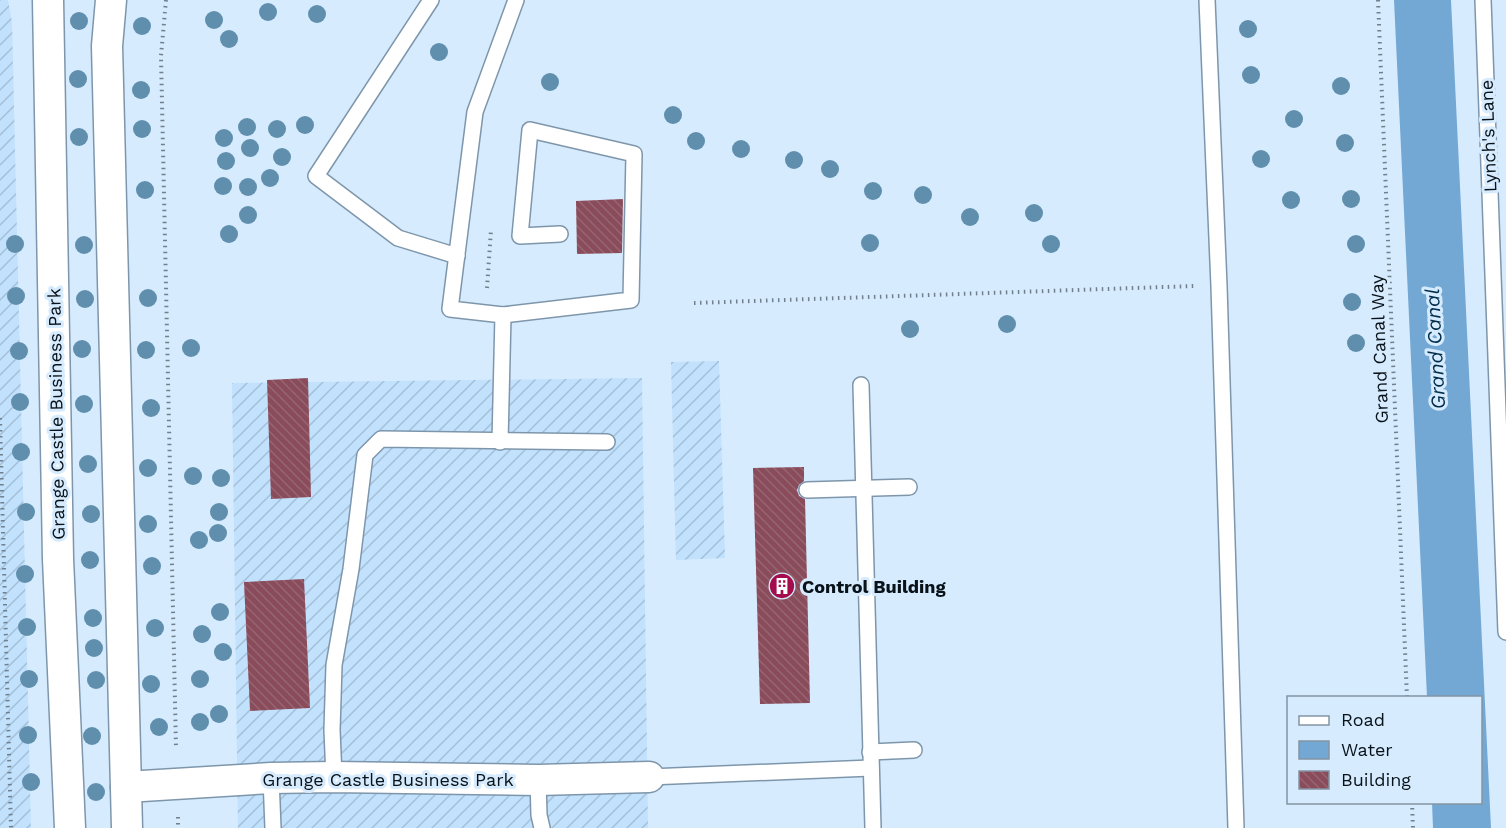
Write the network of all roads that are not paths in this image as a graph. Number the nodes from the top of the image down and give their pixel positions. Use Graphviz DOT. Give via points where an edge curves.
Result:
graph roads {
  1 [pos="48,0"];
  2 [pos="111,0"];
  3 [pos="431,0"];
  4 [pos="516,0"];
  5 [pos="1207,0"];
  6 [pos="1483,0"];
  7 [pos="560,234"];
  8 [pos="457,256"];
  9 [pos="503,315"];
  10 [pos="861,385"];
  11 [pos="500,442"];
  12 [pos="607,442"];
  13 [pos="909,487"];
  14 [pos="864,488"];
  15 [pos="807,490"];
  16 [pos="1506,632"];
  17 [pos="914,750"];
  18 [pos="870,752"];
  19 [pos="871,768"];
  20 [pos="334,777"];
  21 [pos="649,777"];
  22 [pos="271,778"];
  23 [pos="538,780"];
  24 [pos="126,787"];
  25 [pos="70,828"];
  26 [pos="128,828"];
  27 [pos="273,828"];
  28 [pos="542,828"];
  29 [pos="873,828"];
  30 [pos="1236,828"];
  1 -- 25 [label="street, Grange Castle Business Park" via="58,559"];
  2 -- 24 [label="street" via="107,46"];
  3 -- 8 [label="lane" via="316,176 398,238"];
  4 -- 8 [label="lane" via="475,112"];
  5 -- 30 [label="lane"];
  6 -- 16 [label="lane, Lynch's Lane"];
  7 -- 9 [label="lane" via="520,236 530,130 634,154 631,300"];
  8 -- 9 [label="lane" via="450,309"];
  9 -- 11 [label="lane"];
  10 -- 14 [label="lane"];
  11 -- 12 [label="lane"];
  11 -- 20 [label="lane" via="381,439 365,455 334,665"];
  13 -- 14 [label="lane"];
  14 -- 15 [label="lane"];
  14 -- 18 [label="lane"];
  17 -- 18 [label="lane"];
  18 -- 19 [label="lane"];
  19 -- 21 [label="lane"];
  19 -- 29 [label="lane"];
  20 -- 22 [label="street, Grange Castle Business Park"];
  20 -- 23 [label="street, Grange Castle Business Park"];
  21 -- 23 [label="street, Grange Castle Business Park"];
  22 -- 24 [label="street, Grange Castle Business Park"];
  22 -- 27 [label="lane"];
  23 -- 28 [label="lane"];
  24 -- 26 [label="street"];
}
